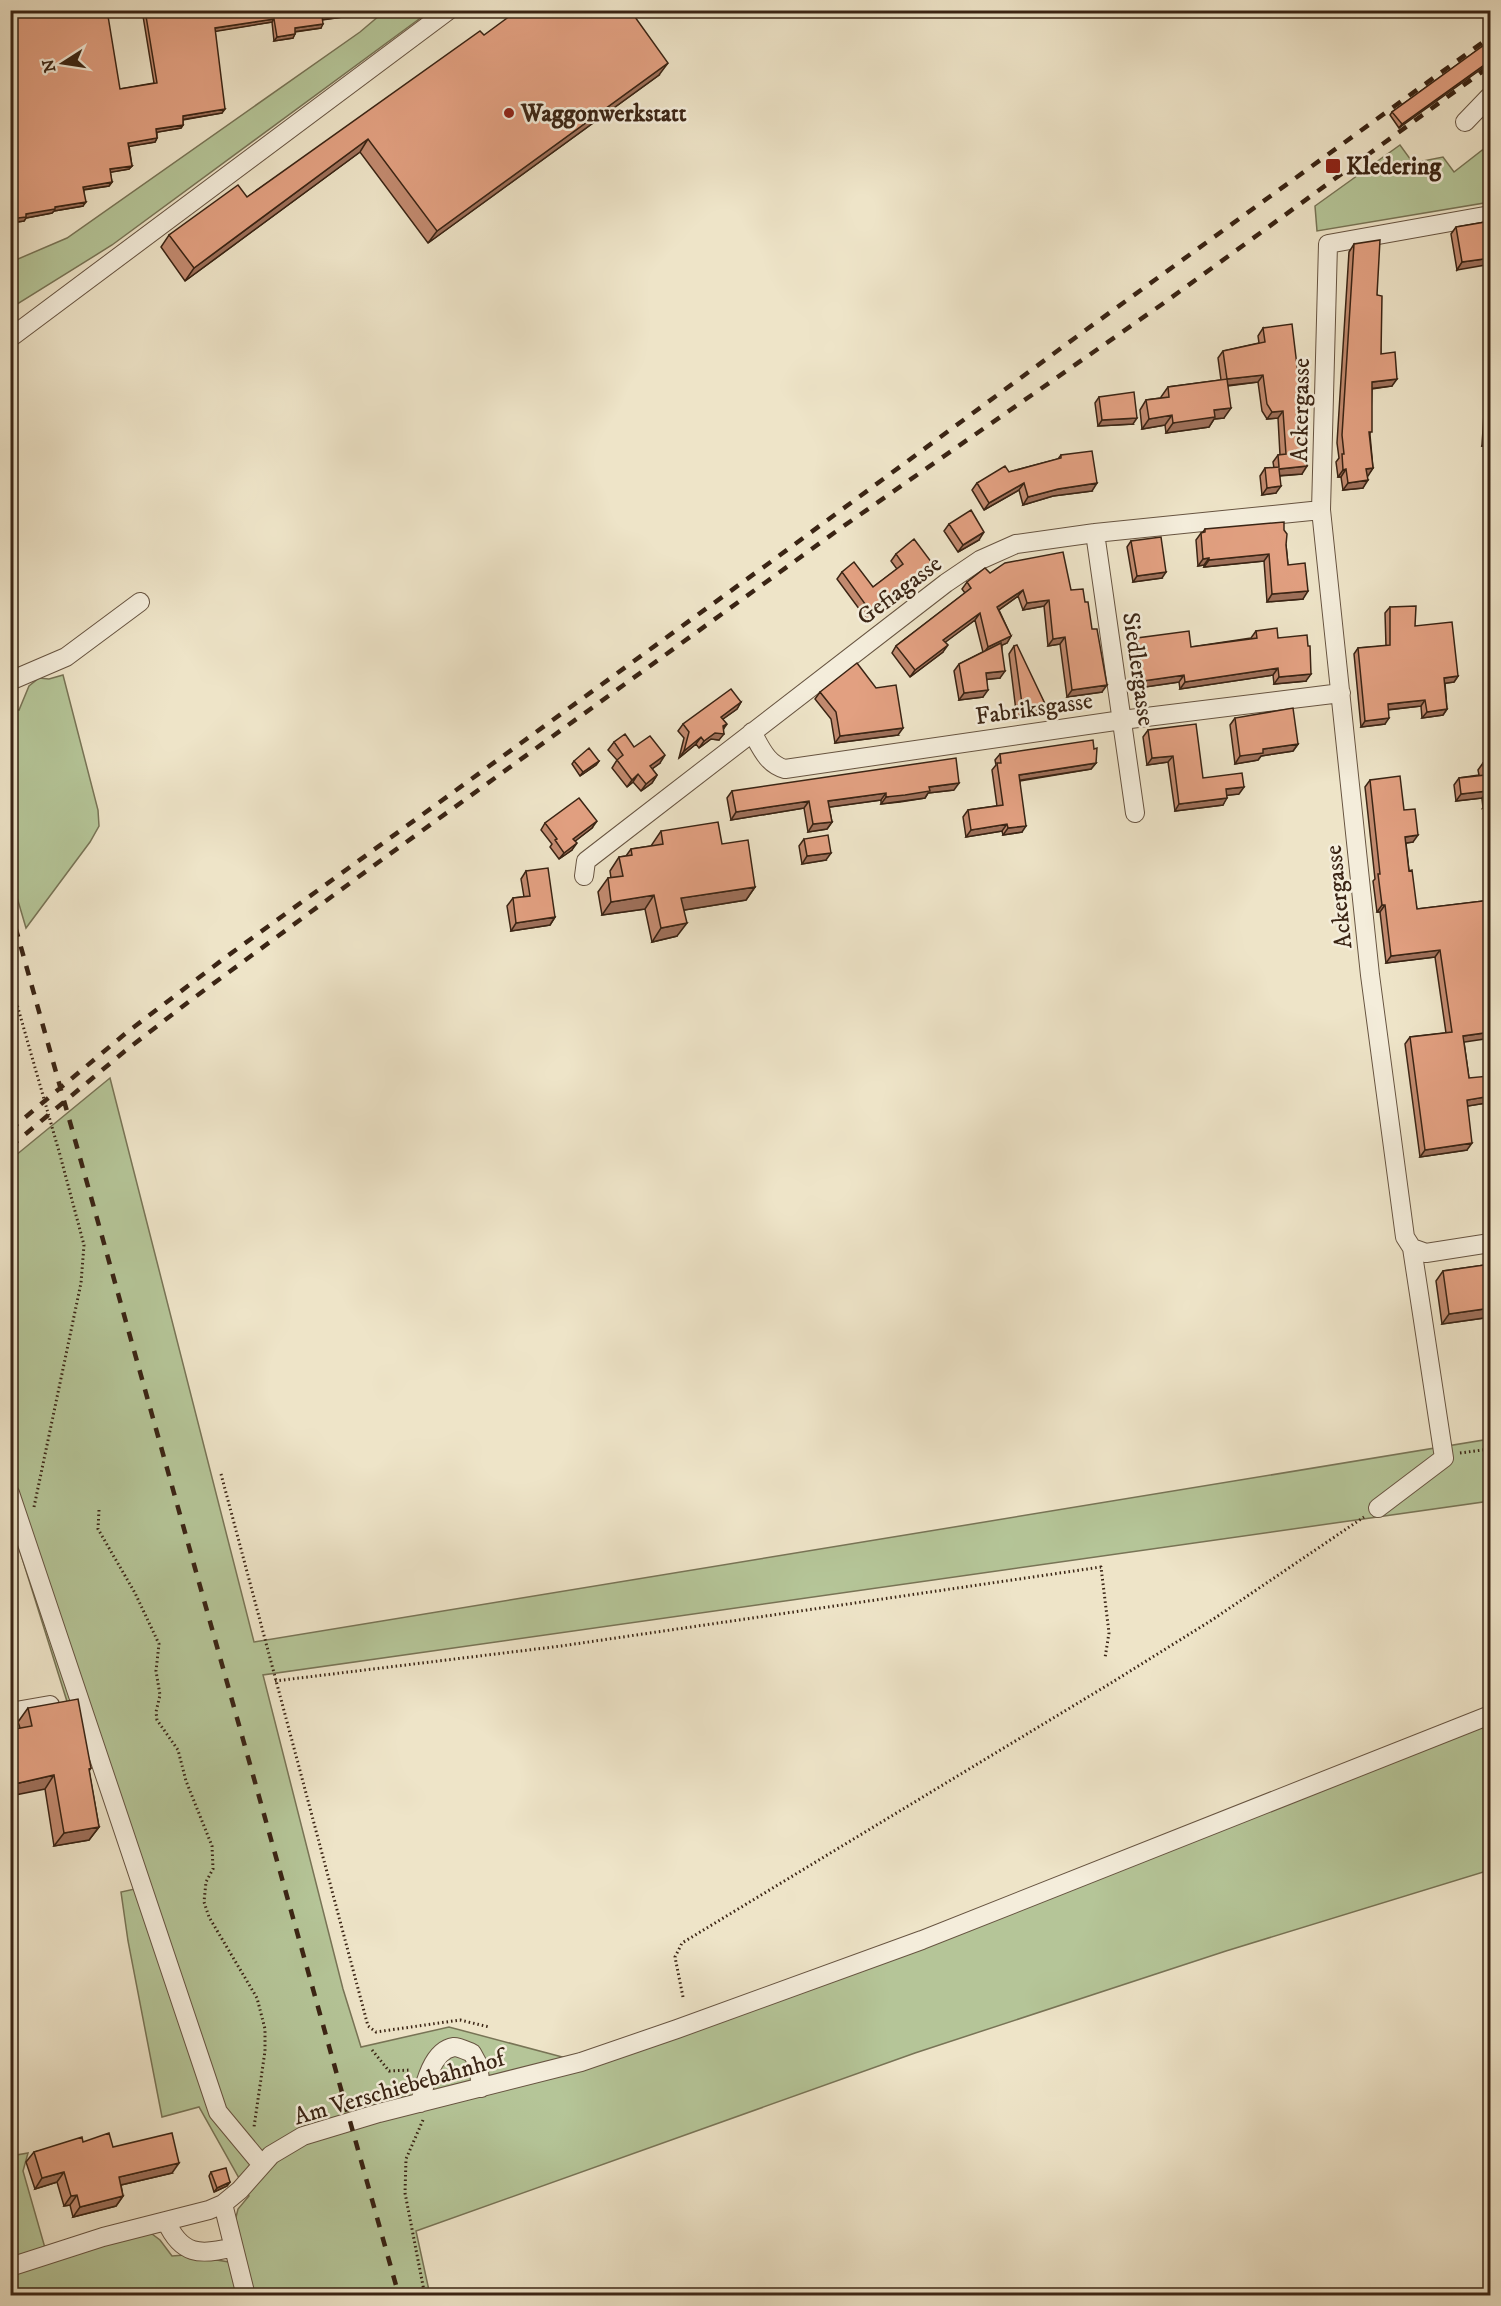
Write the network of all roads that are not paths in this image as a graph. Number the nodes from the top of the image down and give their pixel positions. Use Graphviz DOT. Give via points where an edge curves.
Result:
graph roads {
  1 [pos="449,10"];
  2 [pos="1491,96"];
  3 [pos="1465,122"];
  4 [pos="1491,215"];
  5 [pos="10,338"];
  6 [pos="1321,510"];
  7 [pos="1095,533"];
  8 [pos="140,602"];
  9 [pos="10,681"];
  10 [pos="1341,693"];
  11 [pos="1122,720"];
  12 [pos="752,732"];
  13 [pos="1135,813"];
  14 [pos="584,876"];
  15 [pos="1491,1243"];
  16 [pos="1412,1248"];
  17 [pos="10,1493"];
  18 [pos="1377,1508"];
  19 [pos="79,1699"];
  20 [pos="10,1712"];
  21 [pos="1491,1715"];
  22 [pos="481,2088"];
  23 [pos="426,2102"];
  24 [pos="257,2159"];
  25 [pos="223,2204"];
  26 [pos="166,2221"];
  27 [pos="233,2247"];
  28 [pos="10,2267"];
  29 [pos="246,2295"];
  1 -- 5 [label="street"];
  2 -- 3 [label="street"];
  4 -- 6 [label="street, Ackergasse" via="1328,244"];
  6 -- 7 [label="street, Gefiagasse"];
  6 -- 10 [label="street, Ackergasse"];
  7 -- 11 [label="street, Siedlergasse"];
  7 -- 12 [label="street, Gefiagasse" via="1016,544 981,560"];
  8 -- 9 [label="street" via="66,657"];
  10 -- 11 [label="street, Fabriksgasse"];
  10 -- 16 [label="street, Ackergasse" via="1370,975 1405,1237"];
  11 -- 12 [label="street, Fabriksgasse" via="785,769 774,766"];
  11 -- 13 [label="street, Siedlergasse"];
  12 -- 14 [label="street, Gefiagasse" via="586,861"];
  15 -- 16 [label="street" via="1426,1253"];
  16 -- 18 [label="street, Ackergasse" via="1444,1458"];
  17 -- 19 [label="street"];
  19 -- 20 [label="street"];
  19 -- 24 [label="street" via="218,2112"];
  21 -- 22 [label="street, Am Verschiebebahnhof" via="922,1940 580,2062"];
  22 -- 23 [label="street, Am Verschiebebahnhof"];
  22 -- 23 [label="street" via="478,2064 472,2053 455,2047 444,2051 433,2065 424,2085"];
  23 -- 24 [label="street, Am Verschiebebahnhof" via="326,2128"];
  24 -- 25 [label="street, Am Verschiebebahnhof" via="240,2190"];
  25 -- 26 [label="street, Am Verschiebebahnhof"];
  25 -- 27 [label="street"];
  26 -- 27 [label="street" via="183,2247 213,2252"];
  26 -- 28 [label="street, Am Verschiebebahnhof"];
  27 -- 29 [label="street"];
}
